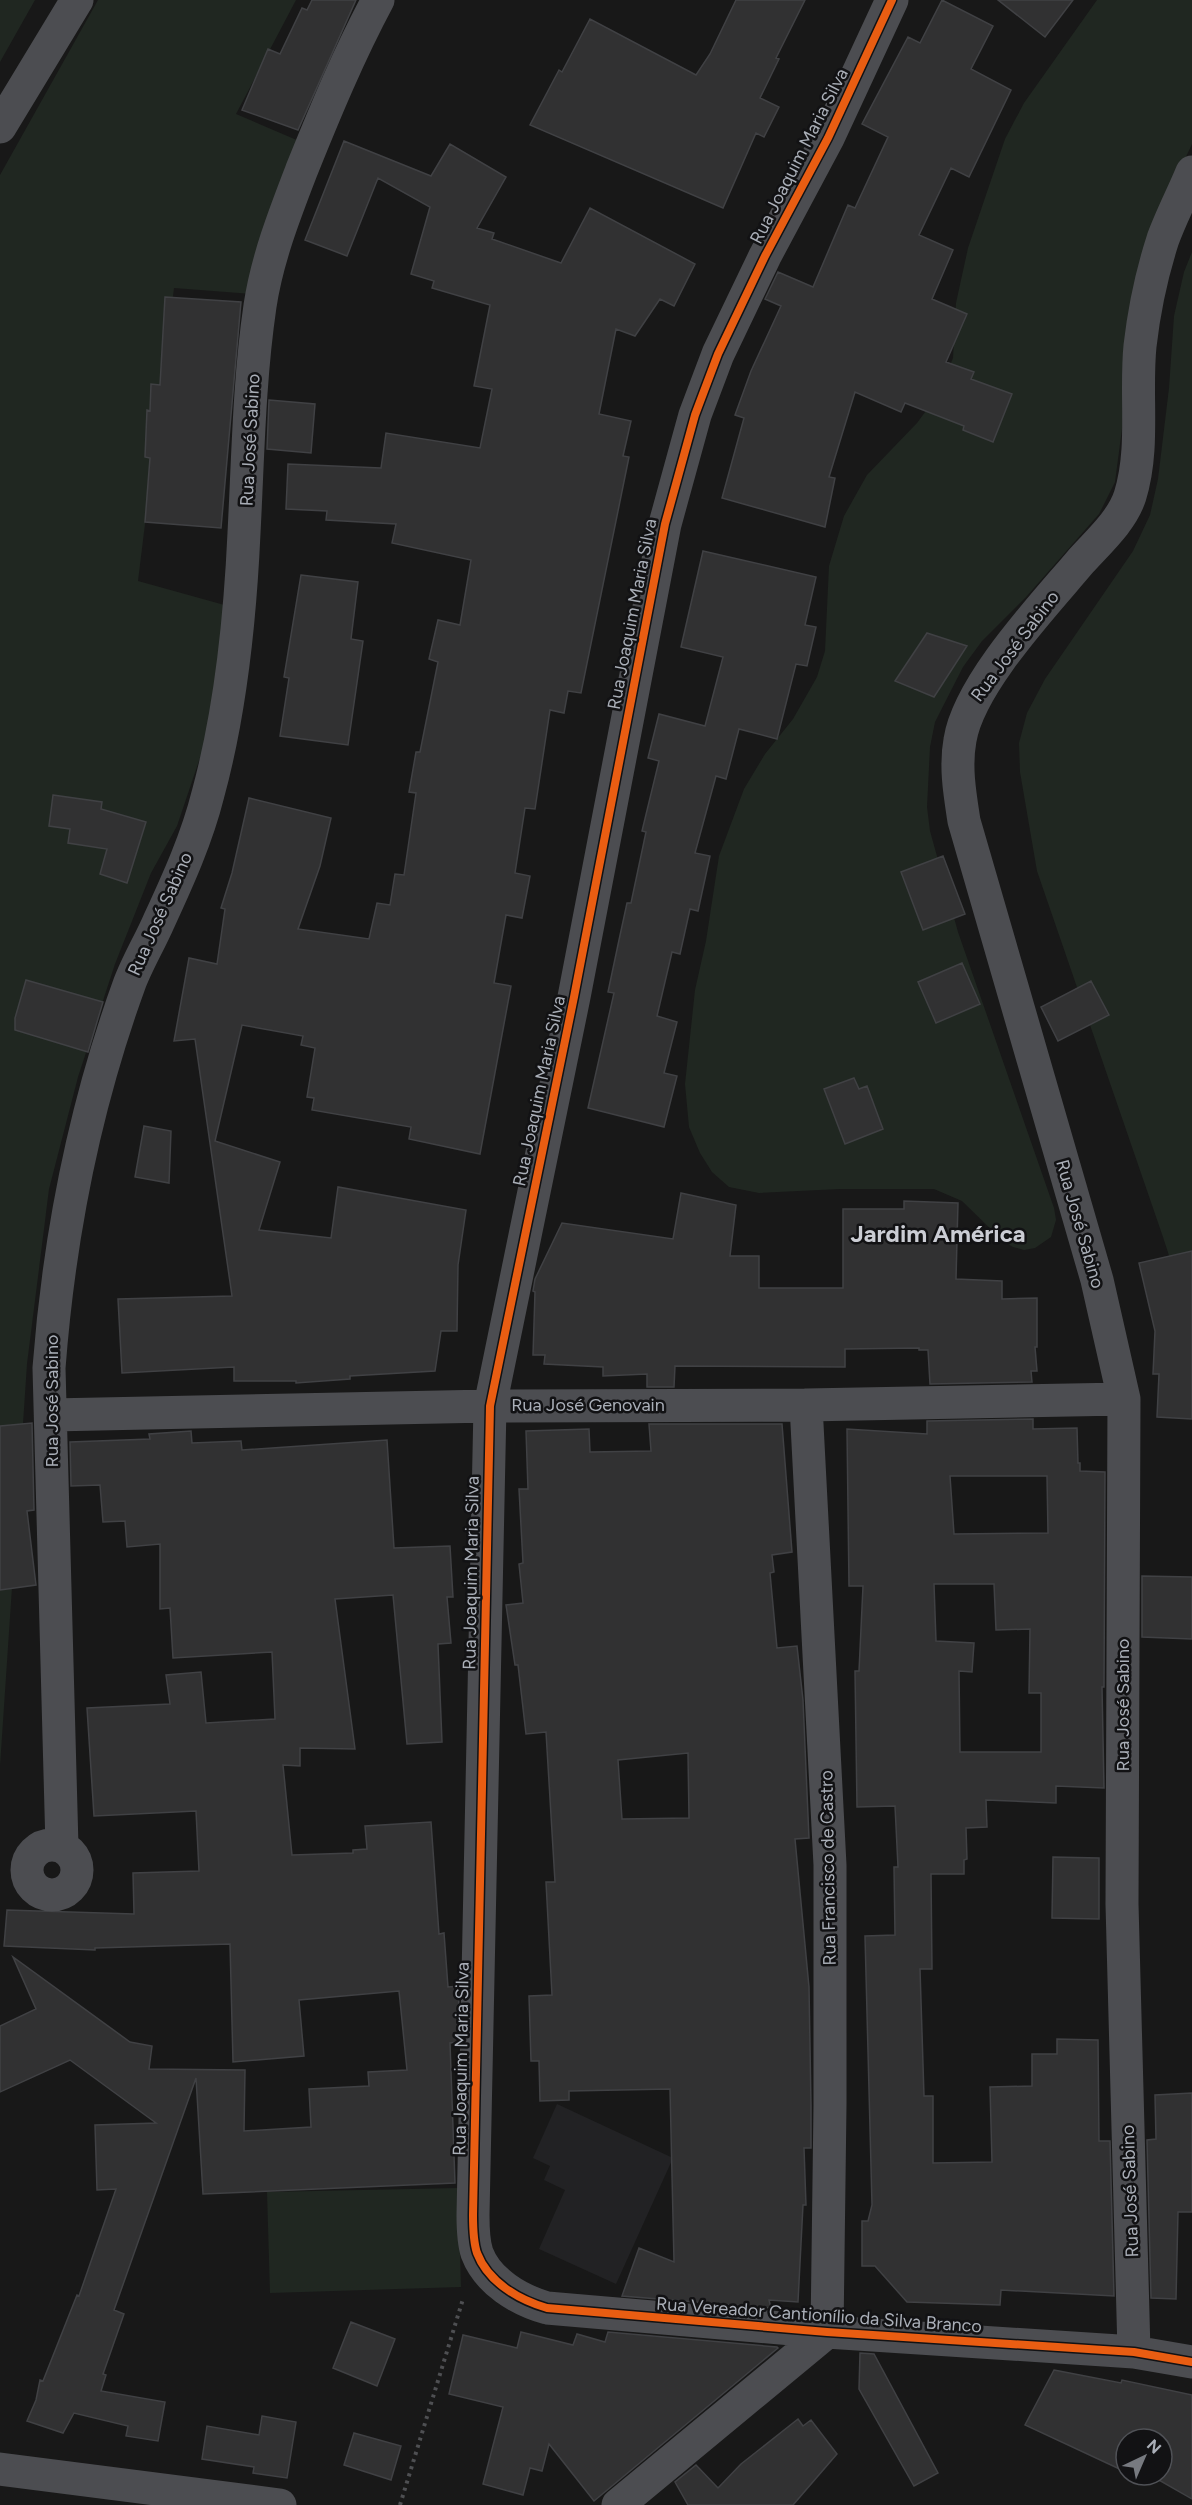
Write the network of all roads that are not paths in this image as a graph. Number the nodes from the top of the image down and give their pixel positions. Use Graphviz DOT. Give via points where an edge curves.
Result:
graph roads {
  1 [pos="77,0"];
  2 [pos="378,0"];
  3 [pos="892,0"];
  4 [pos="0,127"];
  5 [pos="1192,172"];
  6 [pos="1124,1399"];
  7 [pos="806,1405"];
  8 [pos="490,1406"];
  9 [pos="51,1415"];
  10 [pos="62,1847"];
  11 [pos="476,2247"];
  12 [pos="827,2332"];
  13 [pos="1134,2352"];
  14 [pos="1192,2362"];
  15 [pos="0,2469"];
  16 [pos="280,2505"];
  17 [pos="618,2505"];
  1 -- 4 [label="street"];
  2 -- 9 [label="street, Rua José Sabino" via="293,193 271,257 261,304 251,400 238,624 228,702 208,796 106,1047 89,1115 71,1192 53,1318"];
  3 -- 8 [label="street, Rua Joaquim Maria Silva" via="828,138 718,354 695,415 665,524"];
  5 -- 6 [label="street, Rua José Sabino" via="1164,239 1146,309 1130,497 1118,519 1035,616 978,692 960,740 959,791 964,821 1097,1280"];
  6 -- 7 [label="street, Rua José Genovain"];
  6 -- 13 [label="street, Rua José Sabino" via="1122,1904"];
  7 -- 8 [label="street, Rua José Genovain"];
  7 -- 12 [label="street, Rua Francisco de Castro" via="830,1865"];
  8 -- 9 [label="street, Rua José Genovain"];
  8 -- 11 [label="street, Rua Joaquim Maria Silva" via="473,2203"];
  9 -- 10 [label="street, Rua José Sabino"];
  11 -- 12 [label="street, Rua Vereador Cantionílio da Silva Branco" via="494,2279 533,2304"];
  12 -- 13 [label="street, Rua Vereador Cantionílio da Silva Branco"];
  12 -- 17 [label="street"];
  13 -- 14 [label="street, Rua Vereador Cantionílio da Silva Branco"];
  15 -- 16 [label="street"];
}
